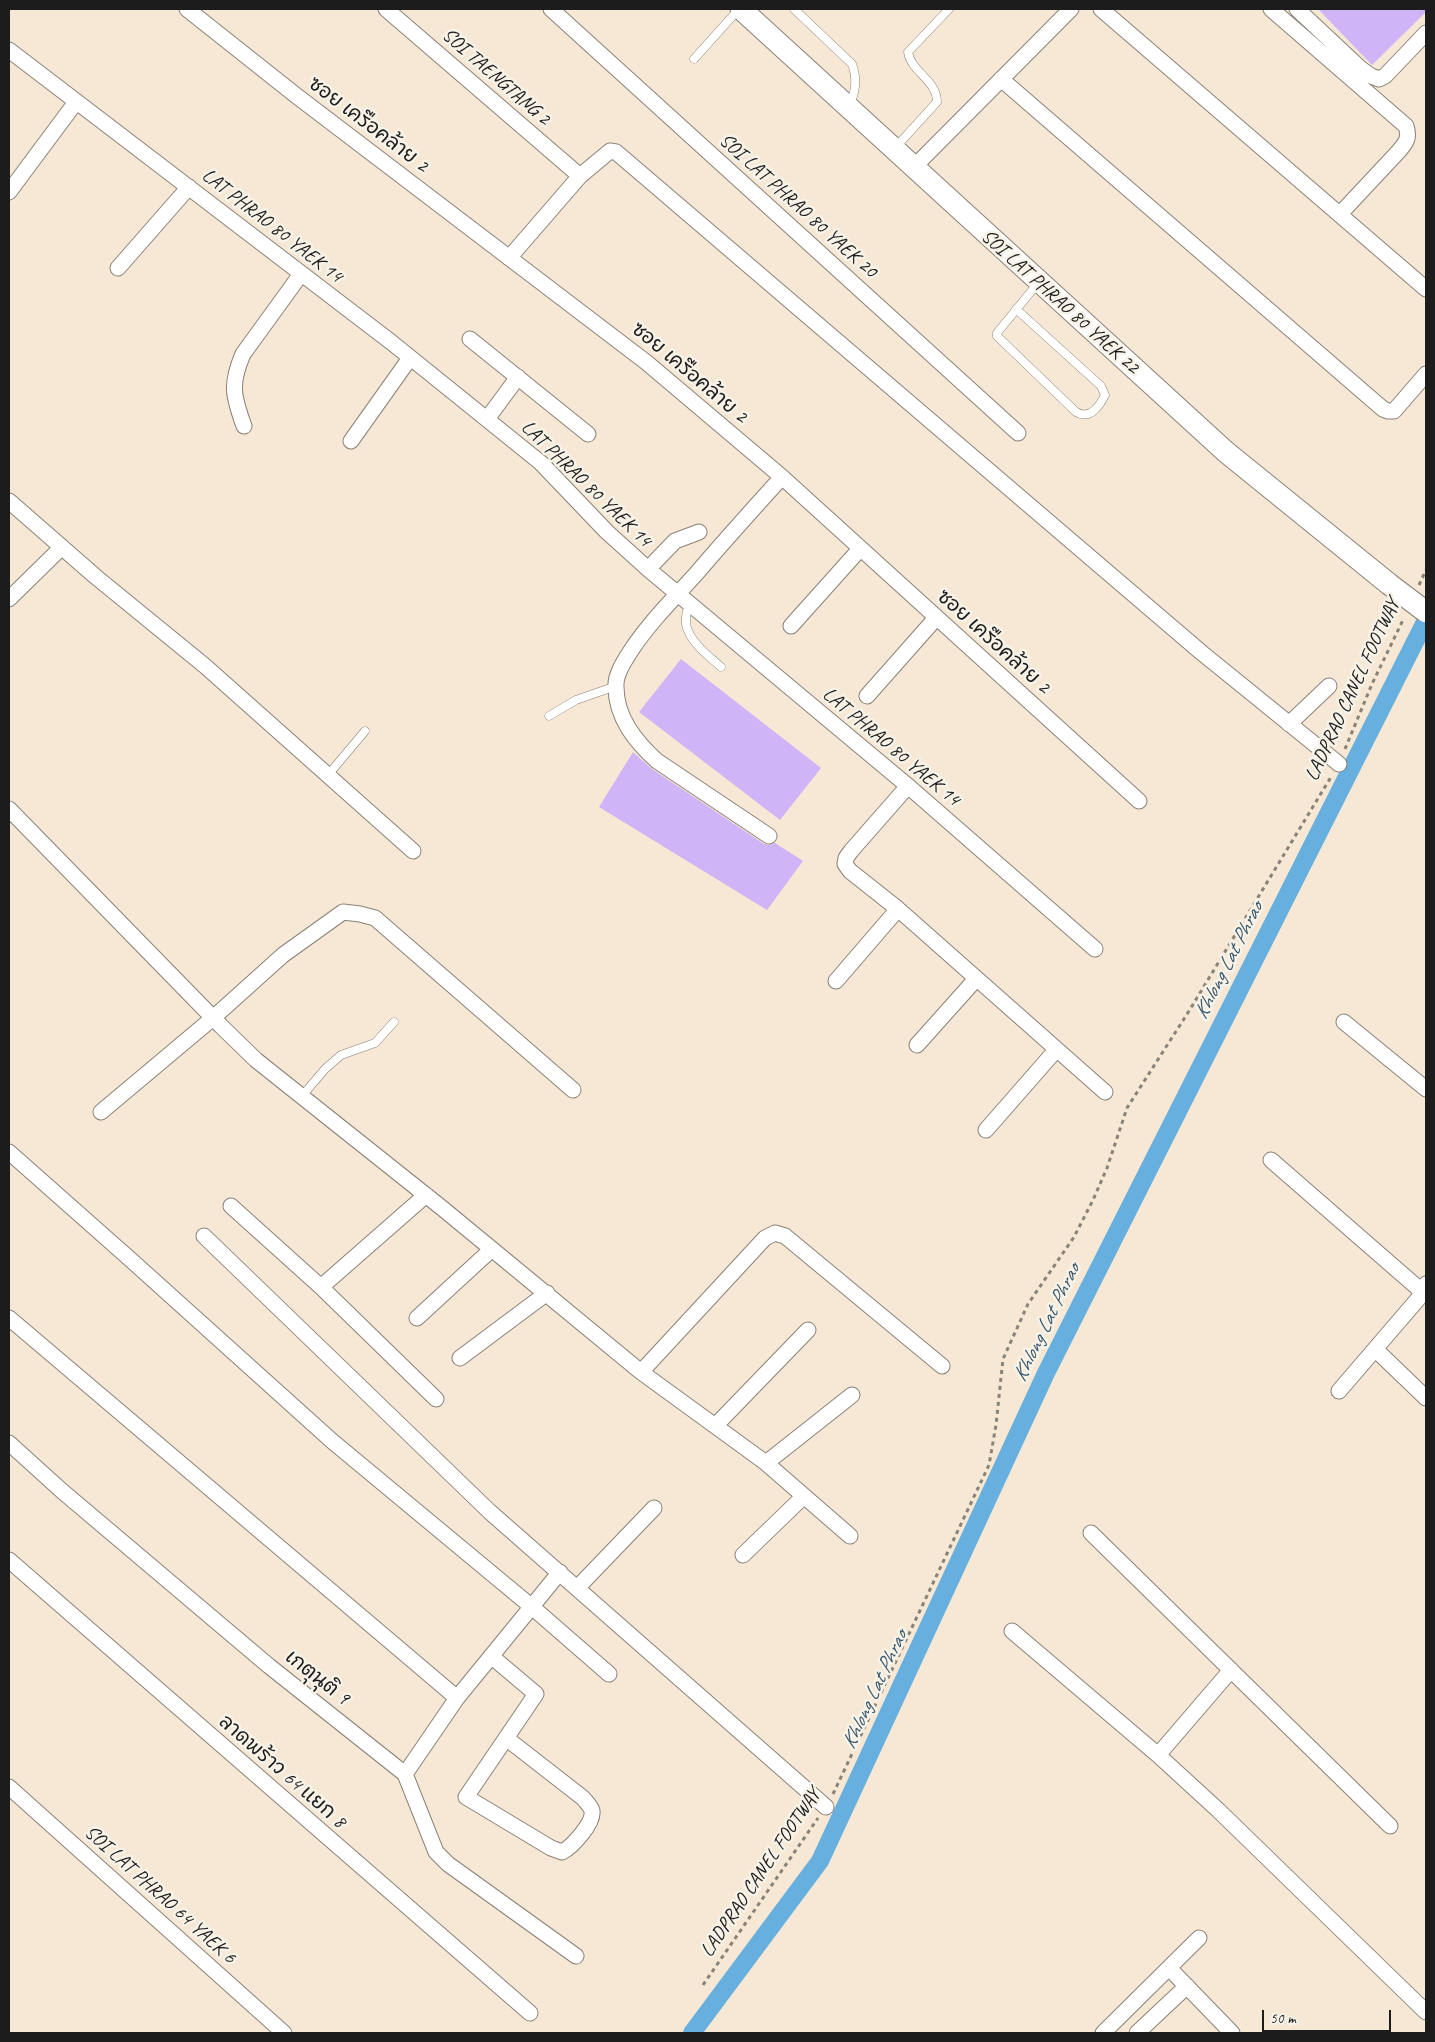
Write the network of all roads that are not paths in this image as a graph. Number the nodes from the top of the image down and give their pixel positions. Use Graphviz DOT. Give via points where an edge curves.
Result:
graph roads {
  1 [pos="187,9"];
  2 [pos="386,9"];
  3 [pos="551,9"];
  4 [pos="740,9"];
  5 [pos="794,9"];
  6 [pos="949,9"];
  7 [pos="1071,9"];
  8 [pos="1102,9"];
  9 [pos="1271,9"];
  10 [pos="1297,9"];
  11 [pos="1426,33"];
  12 [pos="9,50"];
  13 [pos="694,58"];
  14 [pos="1001,79"];
  15 [pos="76,102"];
  16 [pos="849,108"];
  17 [pos="894,150"];
  18 [pos="913,168"];
  19 [pos="580,176"];
  20 [pos="189,187"];
  21 [pos="9,192"];
  22 [pos="1340,214"];
  23 [pos="509,258"];
  24 [pos="118,268"];
  25 [pos="301,274"];
  26 [pos="1038,283"];
  27 [pos="1426,289"];
  28 [pos="1016,309"];
  29 [pos="470,339"];
  30 [pos="410,358"];
  31 [pos="1426,374"];
  32 [pos="518,377"];
  33 [pos="487,419"];
  34 [pos="244,426"];
  35 [pos="1018,433"];
  36 [pos="588,434"];
  37 [pos="351,441"];
  38 [pos="782,477"];
  39 [pos="9,501"];
  40 [pos="699,532"];
  41 [pos="62,547"];
  42 [pos="860,549"];
  43 [pos="648,570"];
  44 [pos="677,594"];
  45 [pos="9,599"];
  46 [pos="690,604"];
  47 [pos="1416,613"];
  48 [pos="936,618"];
  49 [pos="791,626"];
  50 [pos="721,668"];
  51 [pos="616,686"];
  52 [pos="1330,686"];
  53 [pos="867,696"];
  54 [pos="549,716"];
  55 [pos="1289,724"];
  56 [pos="364,731"];
  57 [pos="1339,764"];
  58 [pos="328,775"];
  59 [pos="908,786"];
  60 [pos="1139,801"];
  61 [pos="9,809"];
  62 [pos="769,836"];
  63 [pos="413,851"];
  64 [pos="898,909"];
  65 [pos="1095,949"];
  66 [pos="976,979"];
  67 [pos="836,981"];
  68 [pos="213,1018"];
  69 [pos="394,1022"];
  70 [pos="1344,1022"];
  71 [pos="917,1045"];
  72 [pos="1056,1050"];
  73 [pos="1426,1089"];
  74 [pos="573,1090"];
  75 [pos="1105,1092"];
  76 [pos="302,1096"];
  77 [pos="101,1112"];
  78 [pos="986,1130"];
  79 [pos="9,1152"];
  80 [pos="1271,1160"];
  81 [pos="426,1195"];
  82 [pos="232,1206"];
  83 [pos="204,1236"];
  84 [pos="492,1249"];
  85 [pos="321,1287"];
  86 [pos="1425,1290"];
  87 [pos="547,1293"];
  88 [pos="9,1318"];
  89 [pos="417,1318"];
  90 [pos="808,1330"];
  91 [pos="1375,1349"];
  92 [pos="460,1358"];
  93 [pos="942,1366"];
  94 [pos="641,1372"];
  95 [pos="1339,1391"];
  96 [pos="852,1395"];
  97 [pos="1426,1398"];
  98 [pos="436,1399"];
  99 [pos="716,1425"];
  100 [pos="9,1442"];
  101 [pos="766,1463"];
  102 [pos="803,1497"];
  103 [pos="654,1508"];
  104 [pos="1091,1532"];
  105 [pos="850,1536"];
  106 [pos="743,1554"];
  107 [pos="9,1560"];
  108 [pos="560,1572"];
  109 [pos="578,1587"];
  110 [pos="532,1607"];
  111 [pos="1012,1630"];
  112 [pos="491,1656"];
  113 [pos="1231,1670"];
  114 [pos="609,1674"];
  115 [pos="457,1698"];
  116 [pos="506,1738"];
  117 [pos="1158,1755"];
  118 [pos="405,1774"];
  119 [pos="9,1787"];
  120 [pos="826,1807"];
  121 [pos="1390,1826"];
  122 [pos="1199,1938"];
  123 [pos="576,1956"];
  124 [pos="1170,1968"];
  125 [pos="1187,1986"];
  126 [pos="1426,2012"];
  127 [pos="530,2014"];
  128 [pos="284,2033"];
  129 [pos="1103,2033"];
  130 [pos="1137,2033"];
  131 [pos="1232,2033"];
  1 -- 23 [label="street, ซอย เครือคล้าย 2"];
  2 -- 19 [label="street, SOI TAENGTANG 2"];
  3 -- 35 [label="street, SOI LAT PHRAO 80 YAEK 20"];
  4 -- 13 [label="lane"];
  4 -- 16 [label="street, SOI LAT PHRAO 80 YAEK 22"];
  5 -- 16 [label="lane" via="852,64 856,86"];
  6 -- 17 [label="lane" via="908,52 932,86 937,102"];
  7 -- 14 [label="street"];
  8 -- 22 [label="street"];
  9 -- 22 [label="street" via="1406,126 1409,134 1398,152"];
  10 -- 11 [label="street" via="1360,68 1379,79"];
  12 -- 15 [label="street, LAT PHRAO 80 YAEK 14"];
  14 -- 18 [label="street"];
  14 -- 31 [label="street" via="1383,408 1394,411"];
  15 -- 20 [label="street, LAT PHRAO 80 YAEK 14"];
  15 -- 21 [label="street"];
  16 -- 17 [label="street, SOI LAT PHRAO 80 YAEK 22"];
  17 -- 18 [label="street, SOI LAT PHRAO 80 YAEK 22"];
  18 -- 26 [label="street, SOI LAT PHRAO 80 YAEK 22"];
  19 -- 23 [label="street"];
  19 -- 55 [label="street" via="605,154 616,152"];
  20 -- 24 [label="street"];
  20 -- 25 [label="street, LAT PHRAO 80 YAEK 14"];
  22 -- 27 [label="street"];
  23 -- 38 [label="street, ซอย เครือคล้าย 2" via="595,321"];
  25 -- 30 [label="street, LAT PHRAO 80 YAEK 14"];
  25 -- 34 [label="street" via="236,368 234,398"];
  26 -- 28 [label="lane"];
  26 -- 47 [label="street, SOI LAT PHRAO 80 YAEK 22, bridge" via="1226,452 1389,584"];
  28 -- 28 [label="lane" via="997,332 1000,340 1076,412 1088,415 1095,411 1105,395 1101,386"];
  29 -- 32 [label="street"];
  30 -- 33 [label="street, LAT PHRAO 80 YAEK 14"];
  30 -- 37 [label="street"];
  32 -- 33 [label="street"];
  32 -- 36 [label="street"];
  33 -- 43 [label="street, LAT PHRAO 80 YAEK 14" via="542,463 606,532"];
  38 -- 42 [label="street, ซอย เครือคล้าย 2"];
  38 -- 44 [label="street"];
  39 -- 41 [label="street"];
  40 -- 43 [label="street" via="676,541"];
  41 -- 45 [label="street"];
  41 -- 58 [label="street" via="205,666"];
  42 -- 48 [label="street, ซอย เครือคล้าย 2"];
  42 -- 49 [label="street"];
  43 -- 44 [label="street, LAT PHRAO 80 YAEK 14"];
  44 -- 46 [label="street, LAT PHRAO 80 YAEK 14"];
  44 -- 51 [label="street" via="633,648 618,673"];
  46 -- 50 [label="lane" via="687,629"];
  46 -- 59 [label="street, LAT PHRAO 80 YAEK 14"];
  48 -- 53 [label="street"];
  48 -- 60 [label="street, ซอย เครือคล้าย 2"];
  51 -- 54 [label="lane" via="576,700"];
  51 -- 62 [label="street" via="620,711 630,732 657,762"];
  52 -- 55 [label="street"];
  55 -- 57 [label="street"];
  56 -- 58 [label="lane"];
  58 -- 63 [label="street"];
  59 -- 64 [label="street" via="850,851 845,864"];
  59 -- 65 [label="street, LAT PHRAO 80 YAEK 14"];
  61 -- 68 [label="street"];
  64 -- 66 [label="street"];
  64 -- 67 [label="street"];
  66 -- 71 [label="street"];
  66 -- 72 [label="street"];
  68 -- 74 [label="street" via="283,955 343,912 360,914 375,918"];
  68 -- 76 [label="street" via="256,1060"];
  68 -- 77 [label="street"];
  69 -- 76 [label="lane" via="375,1043 341,1055 325,1068"];
  70 -- 73 [label="street"];
  72 -- 75 [label="street"];
  72 -- 78 [label="street"];
  76 -- 81 [label="street"];
  79 -- 110 [label="street" via="332,1441"];
  80 -- 86 [label="street"];
  81 -- 84 [label="street"];
  81 -- 85 [label="street"];
  82 -- 85 [label="street"];
  83 -- 108 [label="street" via="490,1512"];
  84 -- 87 [label="street"];
  84 -- 89 [label="street"];
  85 -- 98 [label="street"];
  86 -- 91 [label="street"];
  87 -- 92 [label="street"];
  87 -- 94 [label="street"];
  88 -- 115 [label="street"];
  90 -- 99 [label="street"];
  91 -- 95 [label="street"];
  91 -- 97 [label="street"];
  93 -- 94 [label="street" via="786,1236 775,1233 766,1238"];
  94 -- 99 [label="street"];
  96 -- 101 [label="street"];
  99 -- 101 [label="street"];
  100 -- 118 [label="street, เกตุนุติ 9" via="62,1491 269,1666"];
  101 -- 102 [label="street"];
  102 -- 105 [label="street"];
  102 -- 106 [label="street"];
  103 -- 109 [label="street"];
  104 -- 113 [label="street"];
  107 -- 127 [label="street, ลาดพร้าว 64 แยก 8"];
  108 -- 109 [label="street"];
  108 -- 110 [label="street"];
  109 -- 120 [label="street"];
  110 -- 112 [label="street"];
  110 -- 114 [label="street"];
  111 -- 117 [label="street"];
  112 -- 115 [label="street"];
  112 -- 116 [label="street" via="536,1694"];
  113 -- 117 [label="street"];
  113 -- 121 [label="street"];
  115 -- 118 [label="street"];
  116 -- 116 [label="street" via="466,1797 562,1852 571,1847 592,1819 592,1809 583,1798"];
  117 -- 126 [label="street"];
  118 -- 123 [label="street, เกตุนุติ 9" via="436,1852"];
  119 -- 128 [label="street, SOI LAT PHRAO 64 YAEK 6"];
  122 -- 124 [label="street"];
  124 -- 125 [label="street"];
  124 -- 129 [label="street"];
  125 -- 130 [label="street"];
  125 -- 131 [label="street"];
}
